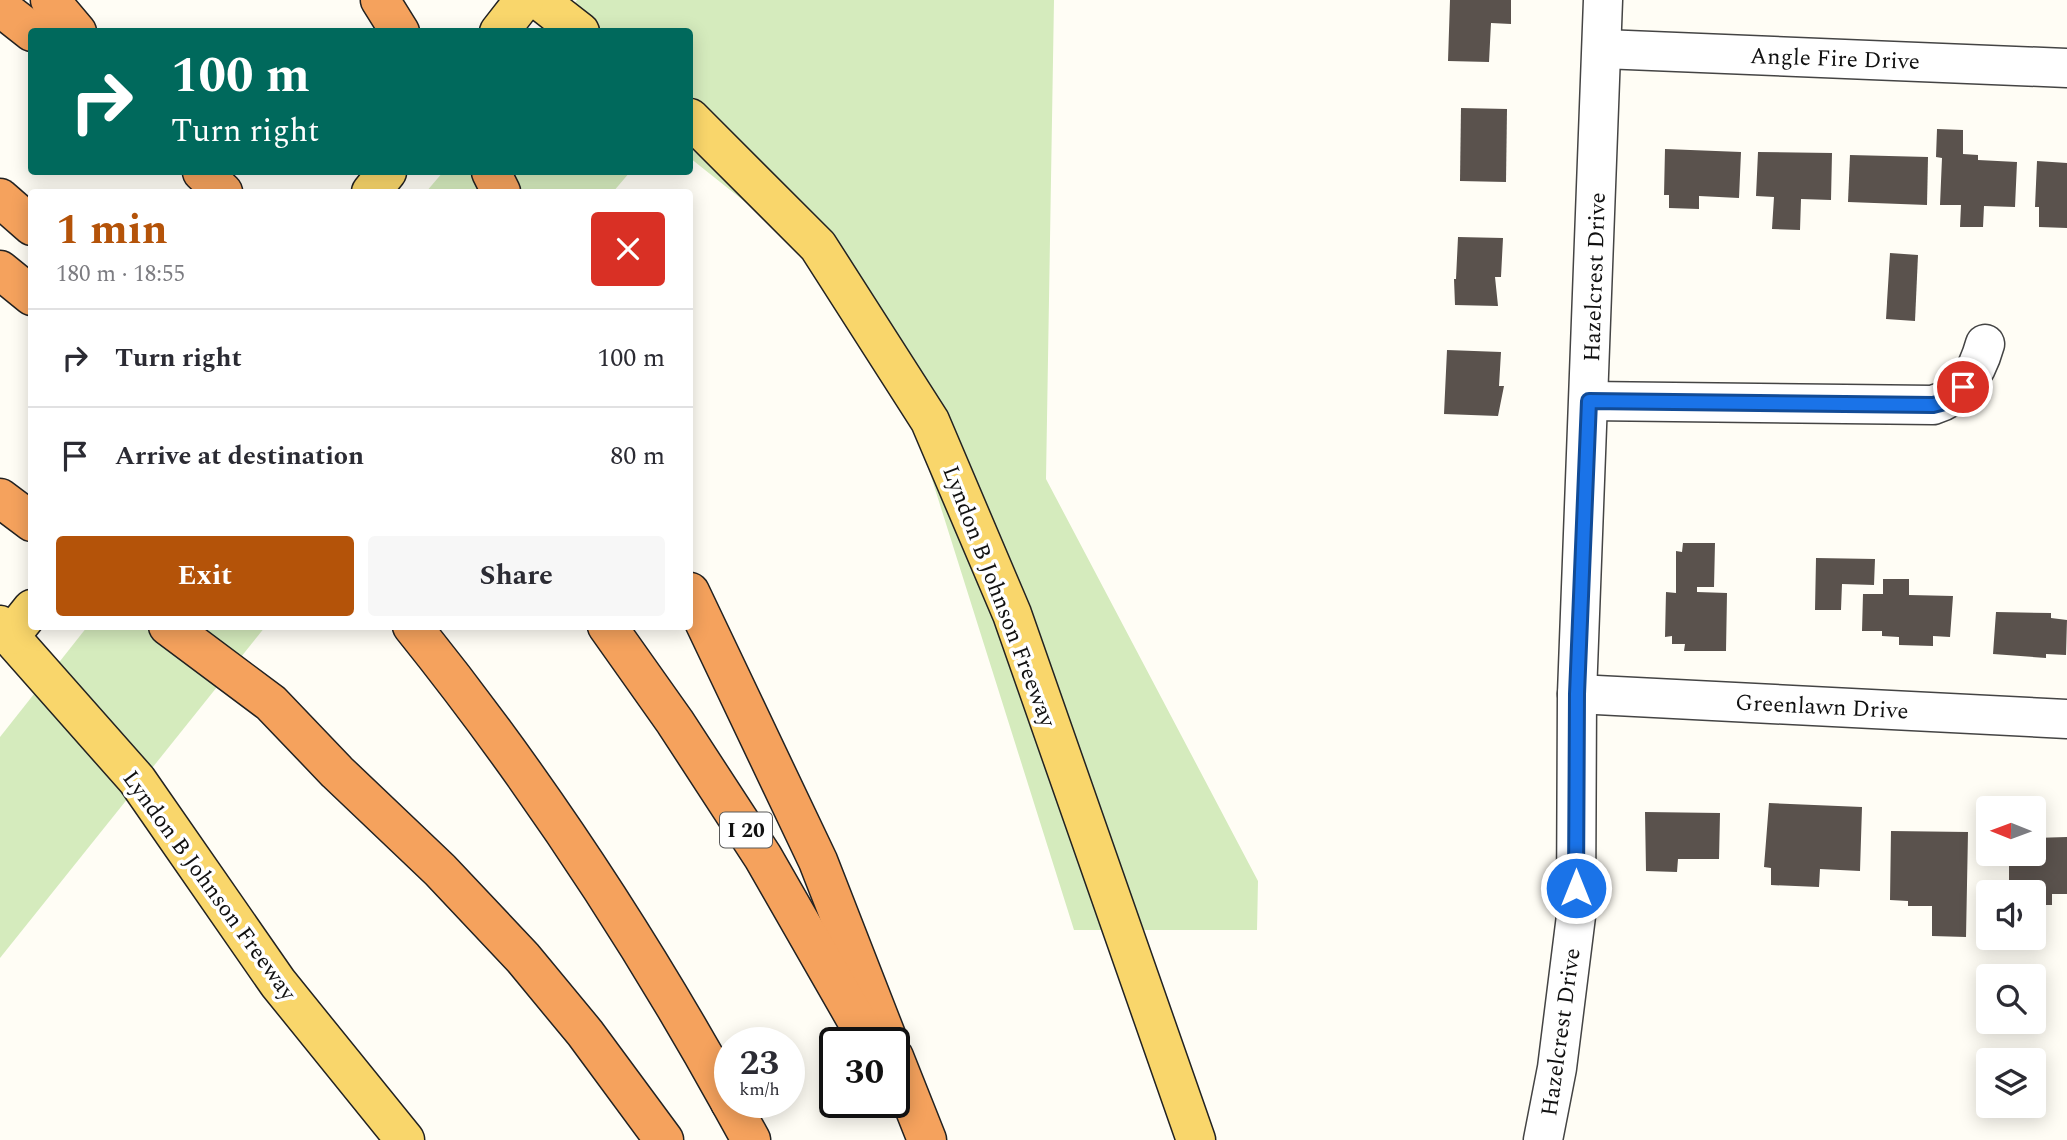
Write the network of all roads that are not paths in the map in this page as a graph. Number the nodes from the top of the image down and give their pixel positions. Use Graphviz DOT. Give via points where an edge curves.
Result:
graph roads {
  1 [pos="50,0"];
  2 [pos="380,0"];
  3 [pos="524,0"];
  4 [pos="539,0"];
  5 [pos="1603,0"];
  6 [pos="0,7"];
  7 [pos="74,28"];
  8 [pos="398,28"];
  9 [pos="502,28"];
  10 [pos="575,28"];
  11 [pos="28,29"];
  12 [pos="1602,49"];
  13 [pos="2067,68"];
  14 [pos="693,121"];
  15 [pos="205,175"];
  16 [pos="385,175"];
  17 [pos="220,189"];
  18 [pos="373,189"];
  19 [pos="0,198"];
  20 [pos="28,222"];
  21 [pos="0,270"];
  22 [pos="28,293"];
  23 [pos="1985,344"];
  24 [pos="1589,401"];
  25 [pos="0,498"];
  26 [pos="28,519"];
  27 [pos="693,599"];
  28 [pos="14,623"];
  29 [pos="173,630"];
  30 [pos="610,630"];
  31 [pos="414,632"];
  32 [pos="1577,694"];
  33 [pos="2067,719"];
  34 [pos="860,1027"];
  35 [pos="883,1027"];
  36 [pos="714,1073"];
  37 [pos="910,1098"];
  38 [pos="910,1114"];
  39 [pos="739,1118"];
  40 [pos="405,1140"];
  41 [pos="664,1140"];
  42 [pos="751,1140"];
  43 [pos="926,1140"];
  44 [pos="1196,1140"];
  45 [pos="1543,1140"];
  1 -- 7 [label="highway"];
  2 -- 8 [label="highway"];
  3 -- 9 [label="main road"];
  4 -- 10 [label="main road"];
  5 -- 12 [label="street, Hazelcrest Drive"];
  6 -- 11 [label="highway"];
  12 -- 13 [label="street, Angle Fire Drive"];
  12 -- 24 [label="street, Hazelcrest Drive"];
  14 -- 44 [label="main road, Lyndon B Johnson Freeway" via="818,246 930,421 1012,614"];
  15 -- 17 [label="highway"];
  16 -- 18 [label="main road"];
  19 -- 20 [label="highway"];
  21 -- 22 [label="highway"];
  23 -- 24 [label="street" via="1977,370 1963,387 1945,402 1933,405"];
  24 -- 32 [label="street, Hazelcrest Drive"];
  25 -- 26 [label="highway"];
  27 -- 35 [label="highway" via="818,861"];
  28 -- 40 [label="main road, Lyndon B Johnson Freeway" via="137,780 278,984"];
  29 -- 41 [label="highway" via="271,703 440,870 523,958"];
  30 -- 34 [label="highway, I 20" via="763,857"];
  31 -- 36 [label="highway" via="550,812 673,999"];
  32 -- 33 [label="street, Greenlawn Drive"];
  32 -- 45 [label="street, Hazelcrest Drive" via="1576,916 1558,1068"];
  37 -- 43 [label="highway"];
  38 -- 43 [label="highway"];
  39 -- 42 [label="highway"];
}
